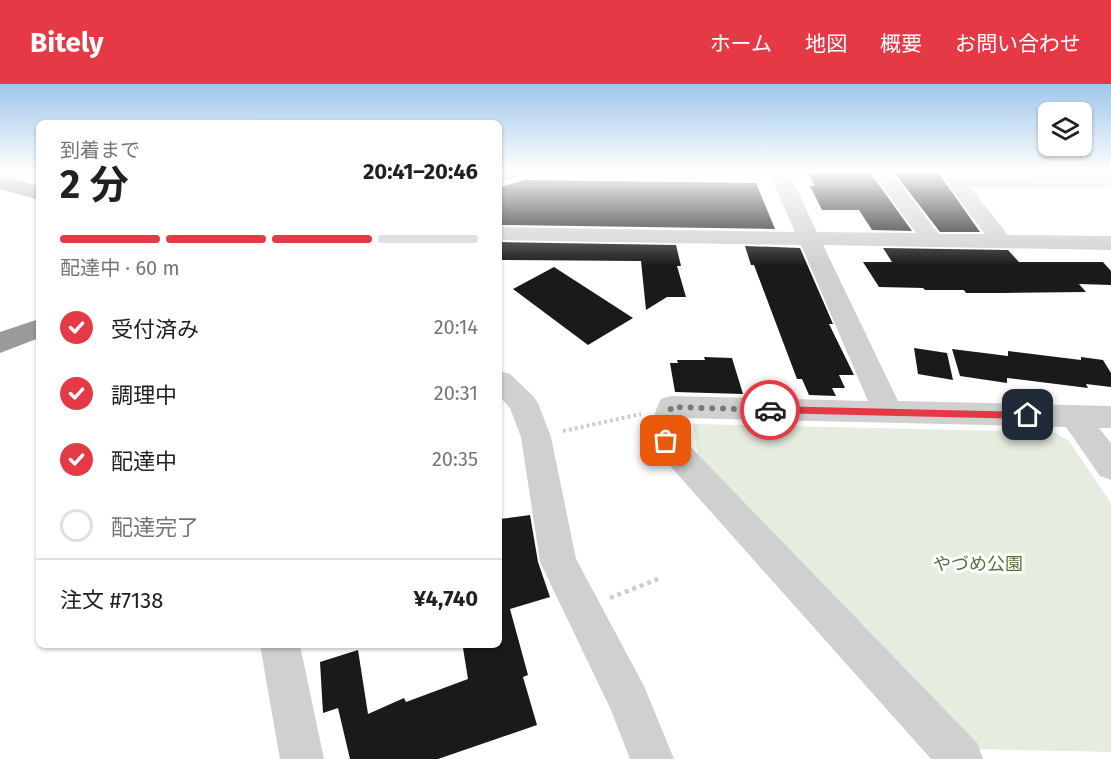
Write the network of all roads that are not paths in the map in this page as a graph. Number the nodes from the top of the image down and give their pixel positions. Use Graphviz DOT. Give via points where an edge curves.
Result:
graph roads {
  1 [pos="792,202"];
  2 [pos="904,202"];
  3 [pos="971,202"];
  4 [pos="502,234"];
  5 [pos="809,240"];
  6 [pos="933,241"];
  7 [pos="1002,242"];
  8 [pos="1111,243"];
  9 [pos="36,308"];
  10 [pos="0,321"];
  11 [pos="36,329"];
  12 [pos="0,343"];
  13 [pos="502,383"];
  14 [pos="888,412"];
  15 [pos="1074,416"];
  16 [pos="1111,417"];
  17 [pos="1111,467"];
  18 [pos="281,648"];
  19 [pos="302,759"];
  20 [pos="652,759"];
  21 [pos="961,759"];
  1 -- 5 [label="street"];
  2 -- 6 [label="street"];
  3 -- 7 [label="street"];
  4 -- 5 [label="street"];
  5 -- 6 [label="street"];
  5 -- 14 [label="street"];
  6 -- 7 [label="street"];
  7 -- 8 [label="street"];
  9 -- 10 [label="highway"];
  11 -- 12 [label="highway"];
  13 -- 20 [label="street" via="523,403 536,437 558,562 629,702"];
  14 -- 15 [label="street"];
  14 -- 21 [label="street" via="671,407 666,441"];
  15 -- 16 [label="street"];
  15 -- 17 [label="street"];
  18 -- 19 [label="street"];
}
